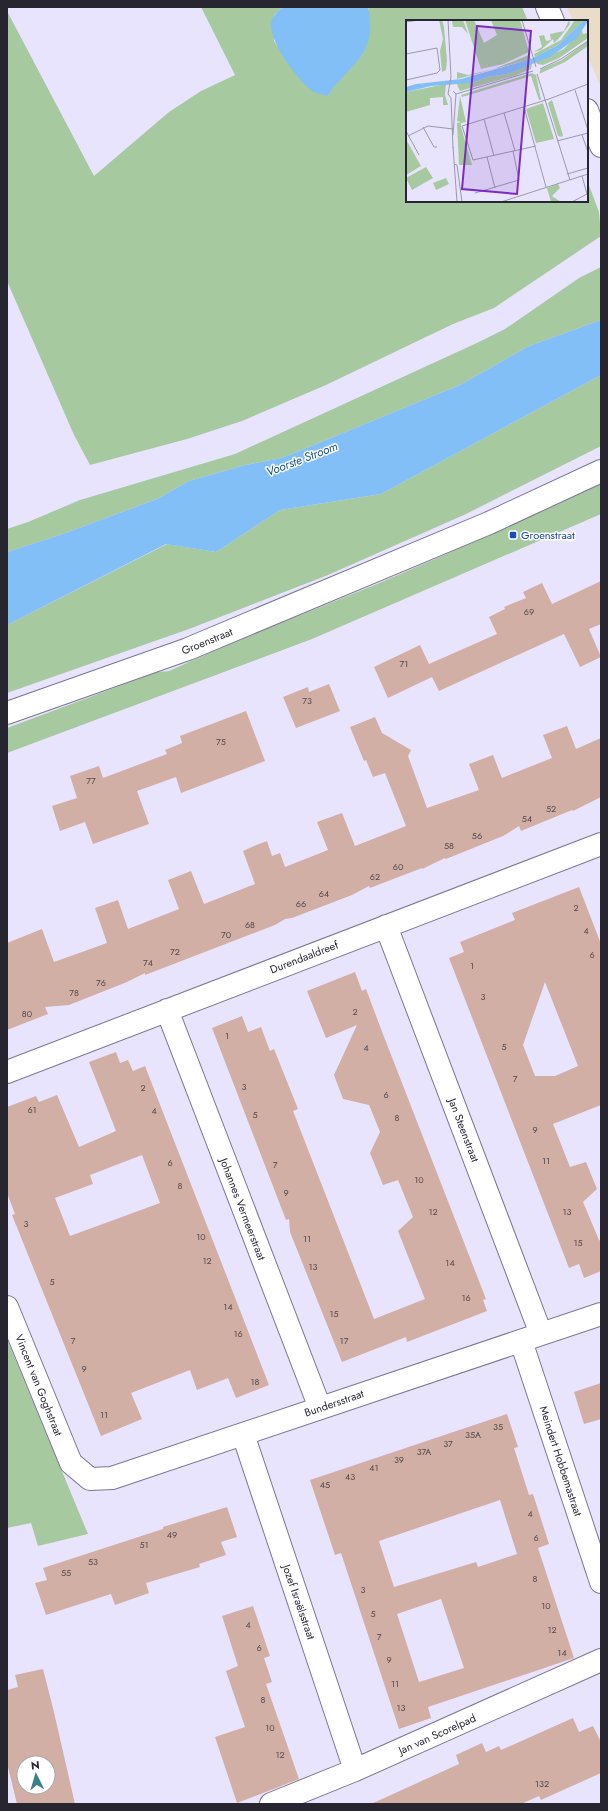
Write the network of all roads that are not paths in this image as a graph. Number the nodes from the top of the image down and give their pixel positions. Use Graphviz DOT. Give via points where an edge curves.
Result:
graph roads {
  1 [pos="548,7"];
  2 [pos="553,20"];
  3 [pos="588,113"];
  4 [pos="601,146"];
  5 [pos="601,471"];
  6 [pos="7,713"];
  7 [pos="601,844"];
  8 [pos="386,926"];
  9 [pos="167,1010"];
  10 [pos="7,1072"];
  11 [pos="7,1308"];
  12 [pos="601,1314"];
  13 [pos="542,1334"];
  14 [pos="521,1341"];
  15 [pos="320,1408"];
  16 [pos="243,1434"];
  17 [pos="71,1463"];
  18 [pos="601,1582"];
  19 [pos="601,1660"];
  20 [pos="355,1770"];
  21 [pos="271,1804"];
  1 -- 2 [label="street"];
  3 -- 4 [label="street"];
  5 -- 6 [label="street, Groenstraat" via="488,523 188,649"];
  7 -- 8 [label="street, Durendaaldreef"];
  8 -- 9 [label="street, Durendaaldreef"];
  8 -- 13 [label="street, Jan Steenstraat"];
  9 -- 10 [label="street, Durendaaldreef"];
  9 -- 15 [label="street, Johannes Vermeerstraat"];
  11 -- 17 [label="street, Vincent van Goghstraat"];
  12 -- 13 [label="street, Bundersstraat"];
  13 -- 14 [label="street, Bundersstraat"];
  14 -- 15 [label="street, Bundersstraat"];
  14 -- 18 [label="street, Meindert Hobbemastraat"];
  15 -- 16 [label="street, Bundersstraat"];
  16 -- 17 [label="street, Bundersstraat" via="112,1478 90,1479"];
  16 -- 20 [label="street, Jozef Israëlsstraat"];
  19 -- 20 [label="street, Jan van Scorelpad"];
  20 -- 21 [label="street, Jan van Scorelpad"];
}
